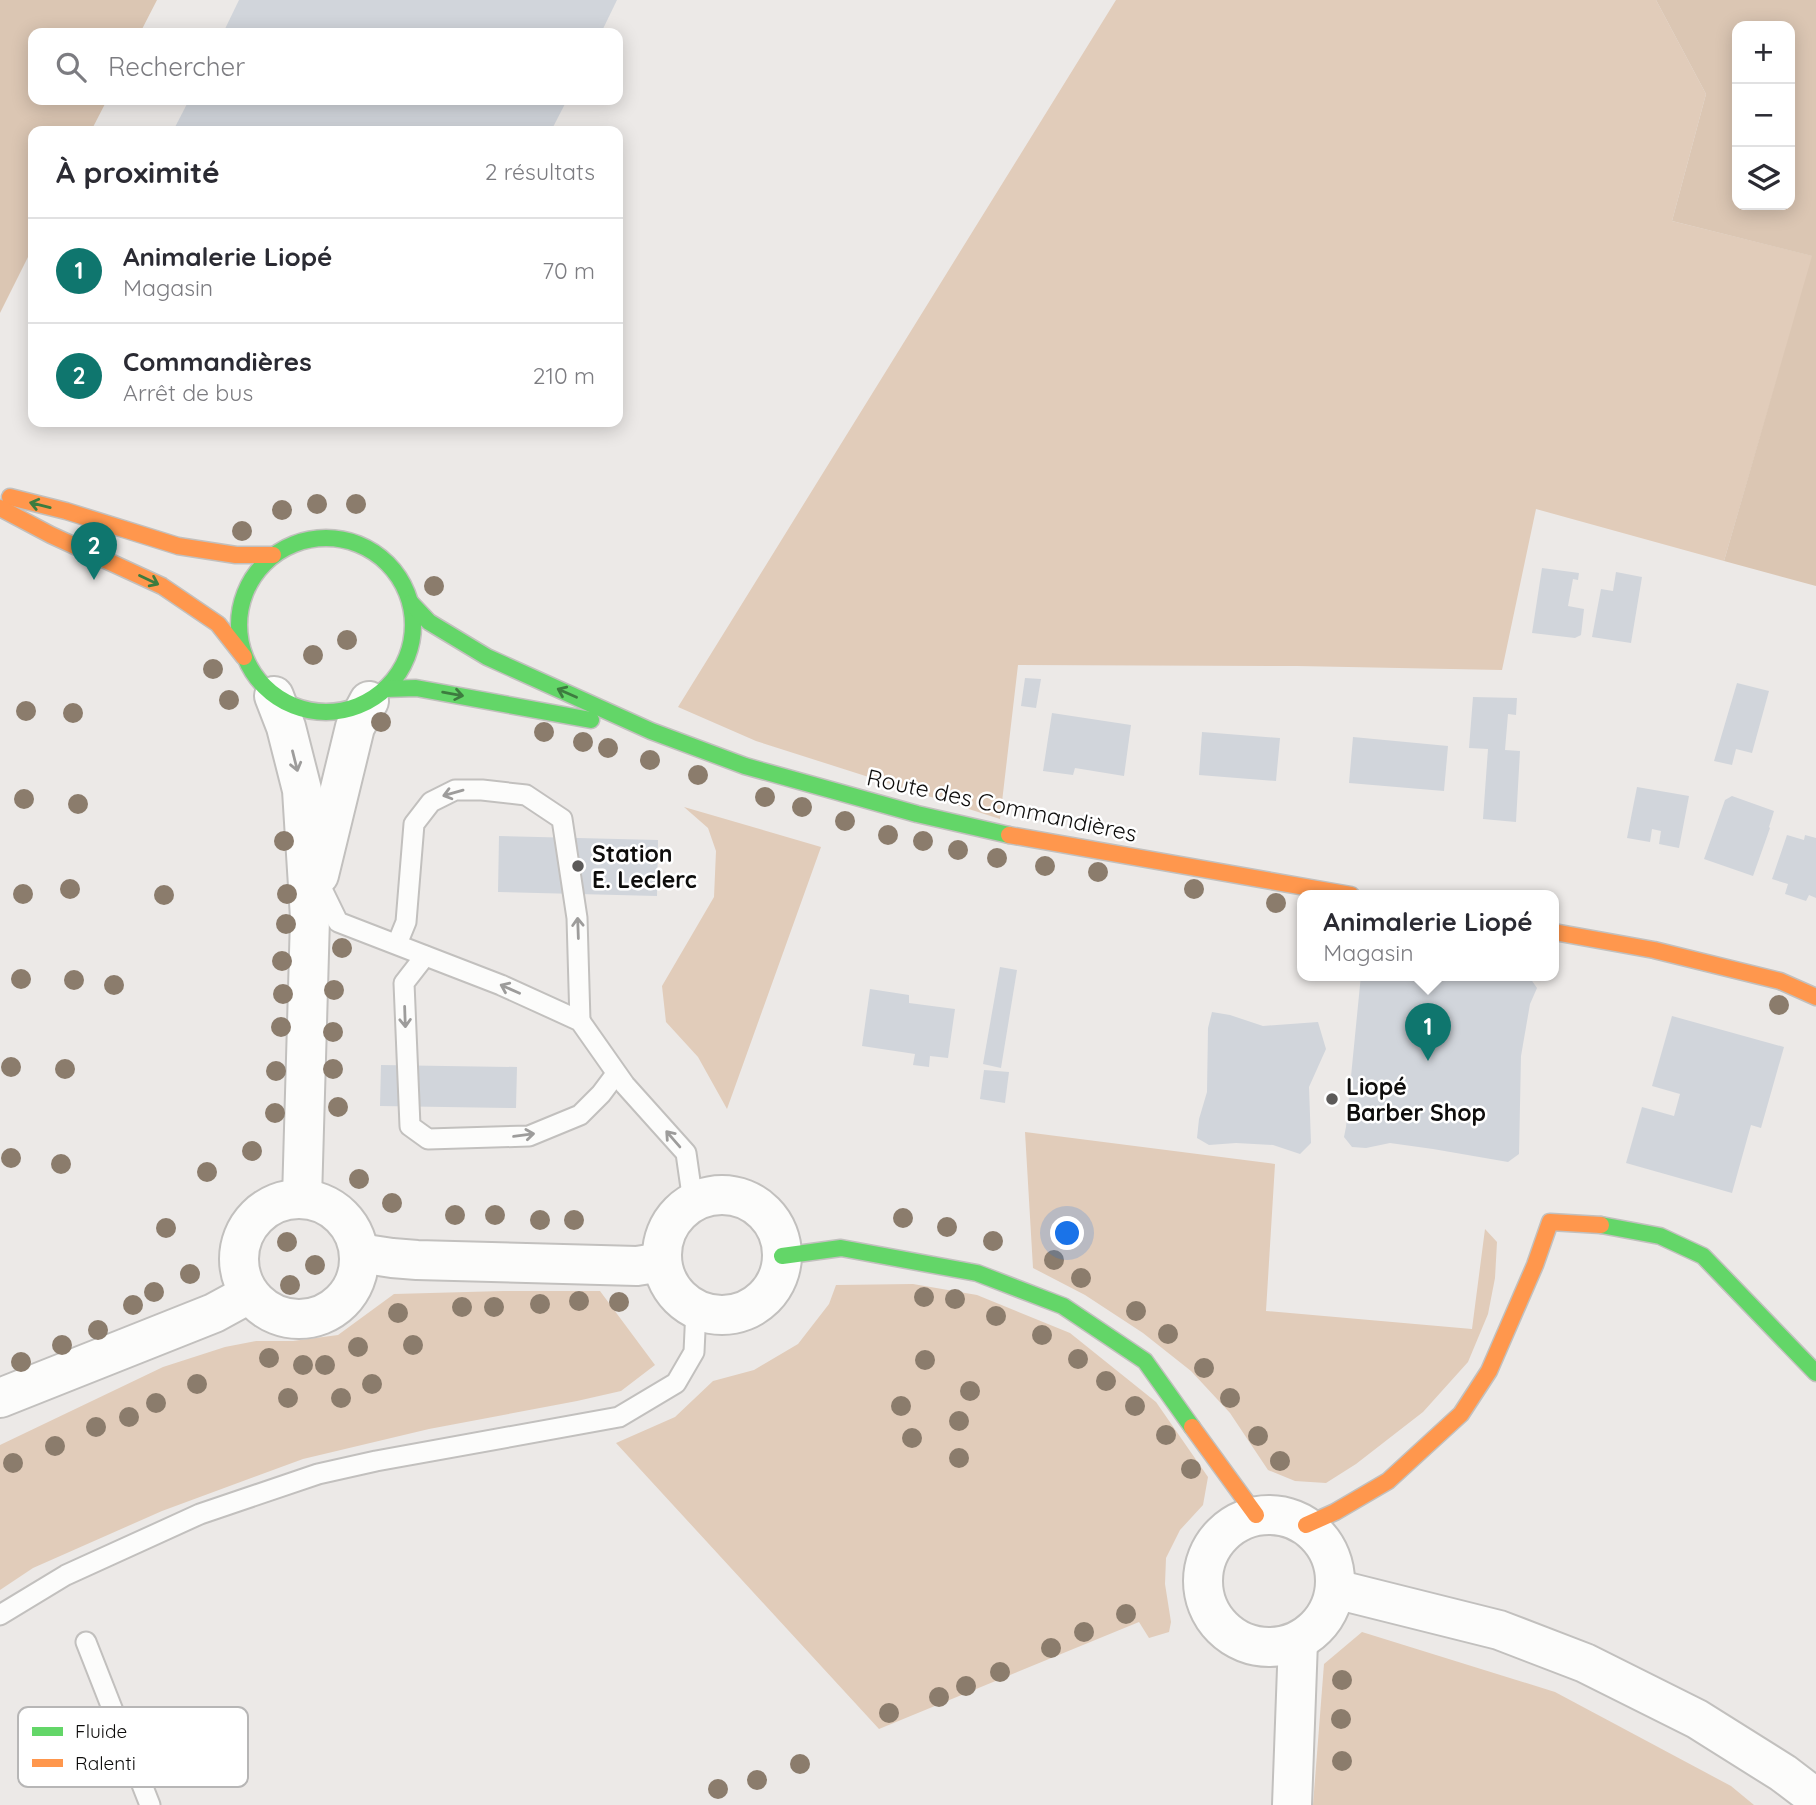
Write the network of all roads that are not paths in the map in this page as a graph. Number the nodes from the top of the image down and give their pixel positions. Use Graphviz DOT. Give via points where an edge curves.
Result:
graph roads {
  1 [pos="0,495"];
  2 [pos="0,508"];
  3 [pos="273,555"];
  4 [pos="411,603"];
  5 [pos="244,657"];
  6 [pos="377,695"];
  7 [pos="274,696"];
  8 [pos="651,731"];
  9 [pos="318,881"];
  10 [pos="1323,890"];
  11 [pos="310,918"];
  12 [pos="1559,933"];
  13 [pos="397,944"];
  14 [pos="425,956"];
  15 [pos="1816,997"];
  16 [pos="580,1021"];
  17 [pos="616,1073"];
  18 [pos="302,1199"];
  19 [pos="693,1202"];
  20 [pos="359,1253"];
  21 [pos="782,1256"];
  22 [pos="662,1262"];
  23 [pos="249,1294"];
  24 [pos="696,1309"];
  25 [pos="1816,1373"];
  26 [pos="0,1398"];
  27 [pos="1256,1515"];
  28 [pos="1306,1525"];
  29 [pos="1335,1589"];
  30 [pos="0,1615"];
  31 [pos="1298,1641"];
  32 [pos="86,1642"];
  33 [pos="112,1707"];
  34 [pos="143,1787"];
  35 [pos="1816,1798"];
  36 [pos="150,1805"];
  37 [pos="1292,1805"];
  3 -- 1 [label="main road, Route des Commandières, one-way" via="178,546"];
  2 -- 5 [label="main road, Route des Commandières, one-way" via="162,586 218,624"];
  3 -- 4 [label="main road, Route des Commandières" via="304,540 338,538 377,551 396,572"];
  3 -- 5 [label="main road, Route des Commandières" via="248,583 241,607 238,620"];
  4 -- 6 [label="main road, Route des Commandières" via="413,634 404,664"];
  8 -- 4 [label="main road, Route des Commandières, one-way" via="487,657 429,622"];
  5 -- 7 [label="main road, Route des Commandières"];
  6 -- 7 [label="main road, Route des Commandières" via="338,712 304,710"];
  6 -- 8 [label="main road, Route des Commandières, one-way" via="416,688"];
  6 -- 9 [label="street" via="355,727"];
  7 -- 11 [label="street, one-way" via="302,790"];
  8 -- 10 [label="main road, Route des Commandières" via="745,766 917,814 1015,836"];
  9 -- 11 [label="street"];
  9 -- 13 [label="lane" via="338,922"];
  11 -- 18 [label="street"];
  12 -- 15 [label="main road" via="1780,981"];
  13 -- 14 [label="lane"];
  16 -- 13 [label="lane, one-way" via="577,918 562,819 526,795 455,790 431,802 414,824 406,922"];
  16 -- 14 [label="lane, one-way"];
  14 -- 17 [label="lane, one-way" via="404,983 410,1126 428,1139 529,1136 580,1115"];
  16 -- 17 [label="lane"];
  19 -- 17 [label="lane, one-way" via="685,1153"];
  18 -- 20 [label="street" via="341,1215 353,1232"];
  18 -- 23 [label="street" via="262,1211 247,1227 239,1246 240,1274"];
  19 -- 21 [label="street" via="728,1195 761,1209 780,1238"];
  19 -- 22 [label="street" via="668,1227"];
  20 -- 22 [label="street" via="431,1260 637,1266"];
  20 -- 23 [label="street" via="355,1282 343,1300 326,1313 304,1320 283,1318 264,1309"];
  21 -- 24 [label="street" via="779,1276 753,1306 735,1314"];
  21 -- 27 [label="main road" via="841,1248 977,1273 1063,1306 1145,1361"];
  22 -- 24 [label="street" via="668,1281"];
  23 -- 26 [label="street" via="214,1313"];
  24 -- 30 [label="lane" via="694,1352 676,1383 619,1417 318,1474 200,1514 66,1575"];
  25 -- 28 [label="main road" via="1703,1256 1660,1236 1550,1222 1489,1371 1461,1414 1388,1481"];
  27 -- 28 [label="street" via="1285,1516"];
  27 -- 31 [label="street" via="1224,1530 1210,1548 1202,1577 1204,1600 1227,1633 1252,1645 1275,1647"];
  28 -- 29 [label="street" via="1326,1546 1335,1568"];
  29 -- 31 [label="street" via="1329,1611"];
  29 -- 35 [label="street" via="1499,1630 1585,1663 1697,1718"];
  31 -- 37 [label="street"];
  32 -- 33 [label="lane"];
  34 -- 36 [label="lane"];
}
